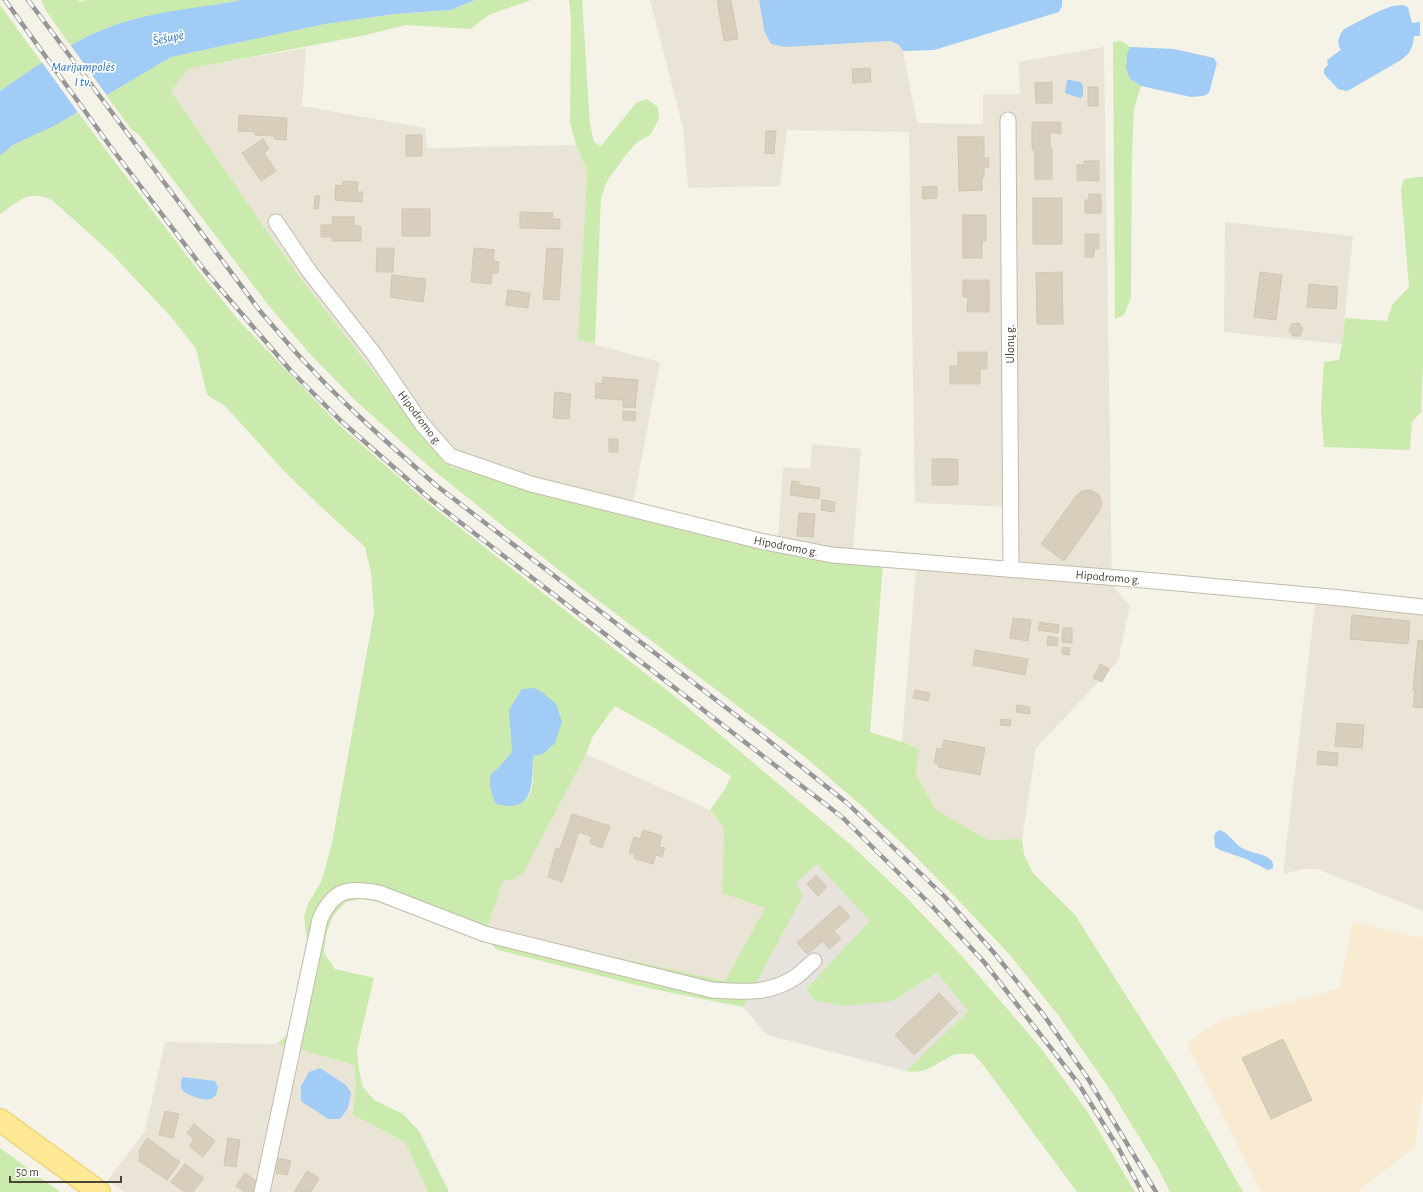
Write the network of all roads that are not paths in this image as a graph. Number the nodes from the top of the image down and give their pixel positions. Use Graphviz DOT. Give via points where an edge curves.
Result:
graph roads {
  1 [pos="1008,120"];
  2 [pos="276,222"];
  3 [pos="1011,569"];
  4 [pos="1423,607"];
  5 [pos="814,961"];
  6 [pos="0,1120"];
  7 [pos="99,1192"];
  8 [pos="262,1192"];
  1 -- 3 [label="street, Ulonų g."];
  2 -- 3 [label="street, Hipodromo g." via="309,271 374,354 422,424 450,456 532,484 760,541 832,555"];
  3 -- 4 [label="street, Hipodromo g."];
  5 -- 8 [label="street" via="797,976 773,988 746,992 712,990 485,934 378,893 351,890 339,894 324,909 320,919"];
  6 -- 7 [label="main road"];
}
